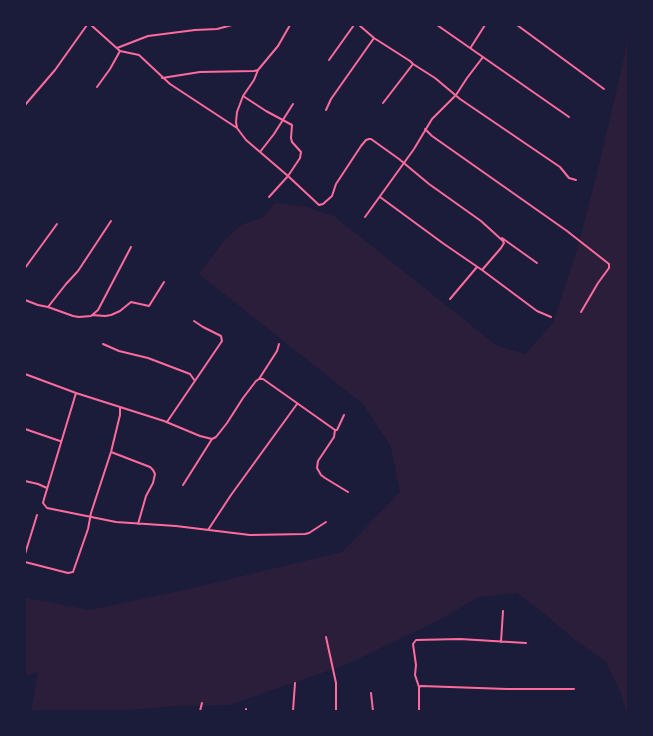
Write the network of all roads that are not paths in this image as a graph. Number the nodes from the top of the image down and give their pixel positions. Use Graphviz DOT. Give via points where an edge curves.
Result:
graph roads {
  1 [pos="87,25"];
  2 [pos="91,25"];
  3 [pos="266,25"];
  4 [pos="290,25"];
  5 [pos="354,25"];
  6 [pos="359,25"];
  7 [pos="437,25"];
  8 [pos="485,25"];
  9 [pos="517,25"];
  10 [pos="374,38"];
  11 [pos="471,47"];
  12 [pos="117,48"];
  13 [pos="120,51"];
  14 [pos="483,57"];
  15 [pos="329,60"];
  16 [pos="413,64"];
  17 [pos="258,70"];
  18 [pos="162,78"];
  19 [pos="96,87"];
  20 [pos="604,89"];
  21 [pos="243,96"];
  22 [pos="456,96"];
  23 [pos="383,103"];
  24 [pos="293,104"];
  25 [pos="25,105"];
  26 [pos="326,110"];
  27 [pos="569,117"];
  28 [pos="283,119"];
  29 [pos="237,128"];
  30 [pos="425,129"];
  31 [pos="260,152"];
  32 [pos="404,164"];
  33 [pos="288,176"];
  34 [pos="576,180"];
  35 [pos="269,197"];
  36 [pos="380,197"];
  37 [pos="365,217"];
  38 [pos="111,222"];
  39 [pos="57,224"];
  40 [pos="499,236"];
  41 [pos="131,247"];
  42 [pos="537,263"];
  43 [pos="477,267"];
  44 [pos="25,268"];
  45 [pos="482,270"];
  46 [pos="164,282"];
  47 [pos="450,299"];
  48 [pos="25,300"];
  49 [pos="48,307"];
  50 [pos="581,312"];
  51 [pos="92,315"];
  52 [pos="551,317"];
  53 [pos="194,321"];
  54 [pos="103,344"];
  55 [pos="279,344"];
  56 [pos="25,374"];
  57 [pos="259,379"];
  58 [pos="195,380"];
  59 [pos="76,393"];
  60 [pos="298,404"];
  61 [pos="120,408"];
  62 [pos="344,415"];
  63 [pos="167,422"];
  64 [pos="25,429"];
  65 [pos="335,430"];
  66 [pos="212,439"];
  67 [pos="60,441"];
  68 [pos="111,452"];
  69 [pos="25,481"];
  70 [pos="183,485"];
  71 [pos="47,489"];
  72 [pos="348,492"];
  73 [pos="37,515"];
  74 [pos="91,517"];
  75 [pos="326,522"];
  76 [pos="138,524"];
  77 [pos="208,530"];
  78 [pos="25,536"];
  79 [pos="30,537"];
  80 [pos="25,554"];
  81 [pos="25,562"];
  82 [pos="503,610"];
  83 [pos="326,637"];
  84 [pos="501,642"];
  85 [pos="526,644"];
  86 [pos="295,683"];
  87 [pos="419,687"];
  88 [pos="574,689"];
  89 [pos="371,693"];
  90 [pos="202,703"];
  91 [pos="200,711"];
  92 [pos="293,711"];
  93 [pos="336,711"];
  94 [pos="373,711"];
  95 [pos="420,711"];
  1 -- 25 [label="street" via="55,70"];
  2 -- 12 [label="street"];
  3 -- 12 [label="street" via="232,25 217,29 148,36"];
  4 -- 17 [label="street" via="278,46"];
  5 -- 15 [label="street"];
  6 -- 10 [label="street"];
  7 -- 11 [label="street"];
  8 -- 11 [label="street"];
  9 -- 20 [label="street"];
  10 -- 16 [label="street"];
  10 -- 26 [label="street"];
  11 -- 14 [label="street"];
  12 -- 13 [label="street"];
  13 -- 18 [label="street" via="139,55"];
  13 -- 19 [label="street"];
  14 -- 22 [label="street"];
  14 -- 27 [label="street"];
  16 -- 22 [label="street"];
  16 -- 23 [label="street"];
  17 -- 18 [label="street" via="200,72"];
  17 -- 21 [label="street"];
  18 -- 29 [label="street"];
  21 -- 28 [label="street"];
  21 -- 29 [label="street" via="237,112"];
  22 -- 30 [label="street"];
  22 -- 34 [label="street" via="560,167 569,178"];
  24 -- 28 [label="street"];
  28 -- 31 [label="street"];
  28 -- 33 [label="street" via="292,125 292,142 301,152"];
  29 -- 31 [label="street"];
  30 -- 32 [label="street"];
  30 -- 50 [label="street" via="609,264 609,268"];
  31 -- 33 [label="street"];
  32 -- 33 [label="street" via="368,138 336,184 332,196 324,204 319,205"];
  32 -- 36 [label="street"];
  32 -- 40 [label="street"];
  33 -- 35 [label="street"];
  36 -- 37 [label="street"];
  36 -- 43 [label="street"];
  38 -- 49 [label="street" via="78,270"];
  39 -- 44 [label="street"];
  40 -- 42 [label="street"];
  40 -- 45 [label="street" via="504,243"];
  41 -- 51 [label="street" via="98,310"];
  43 -- 45 [label="street"];
  43 -- 47 [label="street"];
  45 -- 52 [label="street" via="537,311"];
  46 -- 51 [label="street" via="149,306 131,302 111,315"];
  48 -- 49 [label="street"];
  49 -- 51 [label="street" via="79,317"];
  53 -- 58 [label="street" via="221,336 222,341"];
  54 -- 58 [label="street" via="186,372"];
  55 -- 57 [label="street"];
  56 -- 59 [label="street"];
  57 -- 60 [label="street" via="263,379"];
  57 -- 66 [label="street"];
  58 -- 63 [label="street"];
  59 -- 61 [label="street"];
  59 -- 67 [label="street"];
  60 -- 65 [label="street"];
  60 -- 77 [label="street"];
  61 -- 63 [label="street"];
  61 -- 68 [label="street"];
  62 -- 65 [label="street" via="338,430"];
  63 -- 66 [label="street"];
  64 -- 67 [label="street"];
  65 -- 72 [label="street" via="334,437 318,460 317,468 320,475"];
  66 -- 70 [label="street"];
  67 -- 71 [label="street"];
  68 -- 74 [label="street"];
  68 -- 76 [label="street" via="154,470 155,474"];
  69 -- 71 [label="street"];
  71 -- 74 [label="street" via="43,503 45,506"];
  73 -- 79 [label="street"];
  74 -- 76 [label="street"];
  74 -- 81 [label="street" via="73,572"];
  75 -- 77 [label="street" via="306,534 250,535"];
  76 -- 77 [label="street"];
  78 -- 79 [label="street"];
  79 -- 80 [label="street"];
  82 -- 84 [label="street"];
  83 -- 93 [label="street" via="336,683"];
  84 -- 85 [label="street"];
  84 -- 87 [label="street" via="460,639 416,640 413,644 415,675"];
  86 -- 92 [label="street"];
  87 -- 88 [label="street"];
  87 -- 95 [label="street"];
  89 -- 94 [label="street"];
  90 -- 91 [label="street"];
}
